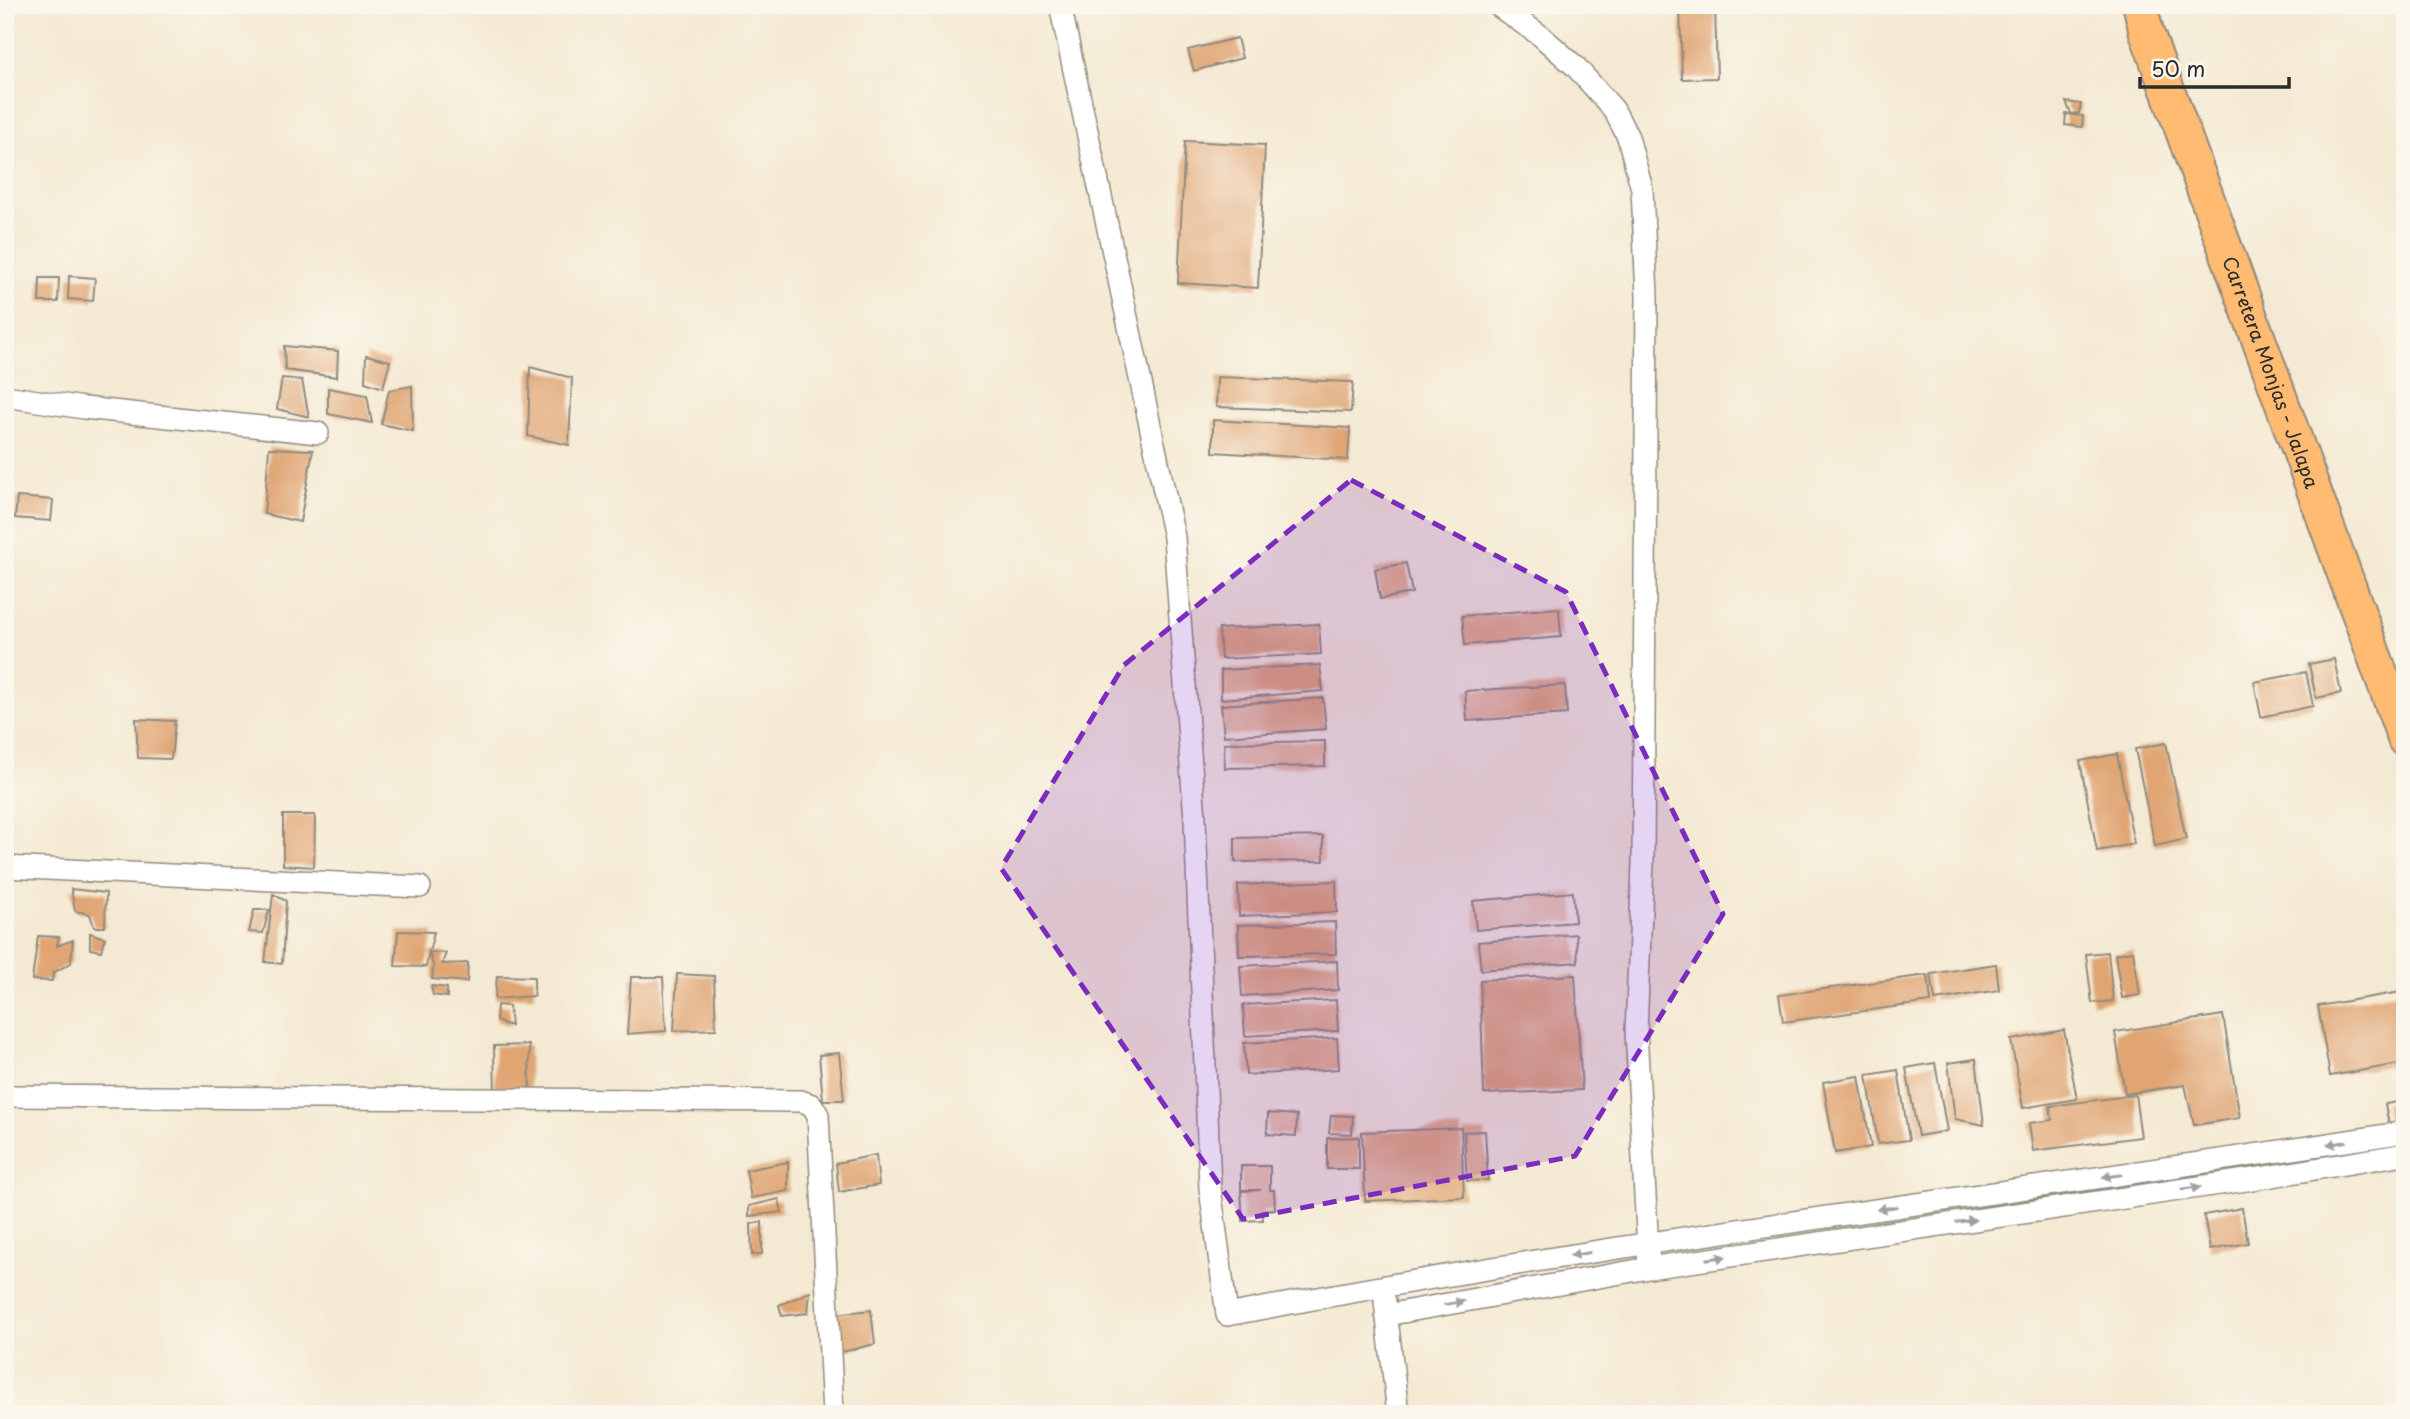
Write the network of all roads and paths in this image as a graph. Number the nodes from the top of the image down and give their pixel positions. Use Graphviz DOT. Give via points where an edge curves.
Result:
graph roads {
  1 [pos="1060,5"];
  2 [pos="1497,5"];
  3 [pos="2140,5"];
  4 [pos="5,396"];
  5 [pos="318,433"];
  6 [pos="2405,740"];
  7 [pos="5,867"];
  8 [pos="420,887"];
  9 [pos="5,1096"];
  10 [pos="2405,1132"];
  11 [pos="2405,1154"];
  12 [pos="1647,1244"];
  13 [pos="1649,1268"];
  14 [pos="1382,1285"];
  15 [pos="1387,1315"];
  16 [pos="833,1414"];
  17 [pos="1398,1414"];
  1 -- 14 [label="street" via="1174,537 1195,819 1210,1188 1227,1315"];
  2 -- 12 [label="street" via="1576,67 1614,110 1628,137 1642,189 1647,296 1643,863 1636,1031"];
  3 -- 6 [label="main road, Carretera Monjas - Jalapa"];
  4 -- 5 [label="street"];
  7 -- 8 [label="street"];
  9 -- 16 [label="street" via="801,1101 813,1105 818,1115"];
  10 -- 12 [label="street, one-way"];
  13 -- 11 [label="street, one-way"];
  12 -- 13 [label="street"];
  12 -- 14 [label="street, one-way"];
  15 -- 13 [label="street, one-way"];
  14 -- 15 [label="street"];
  15 -- 17 [label="street"];
}
